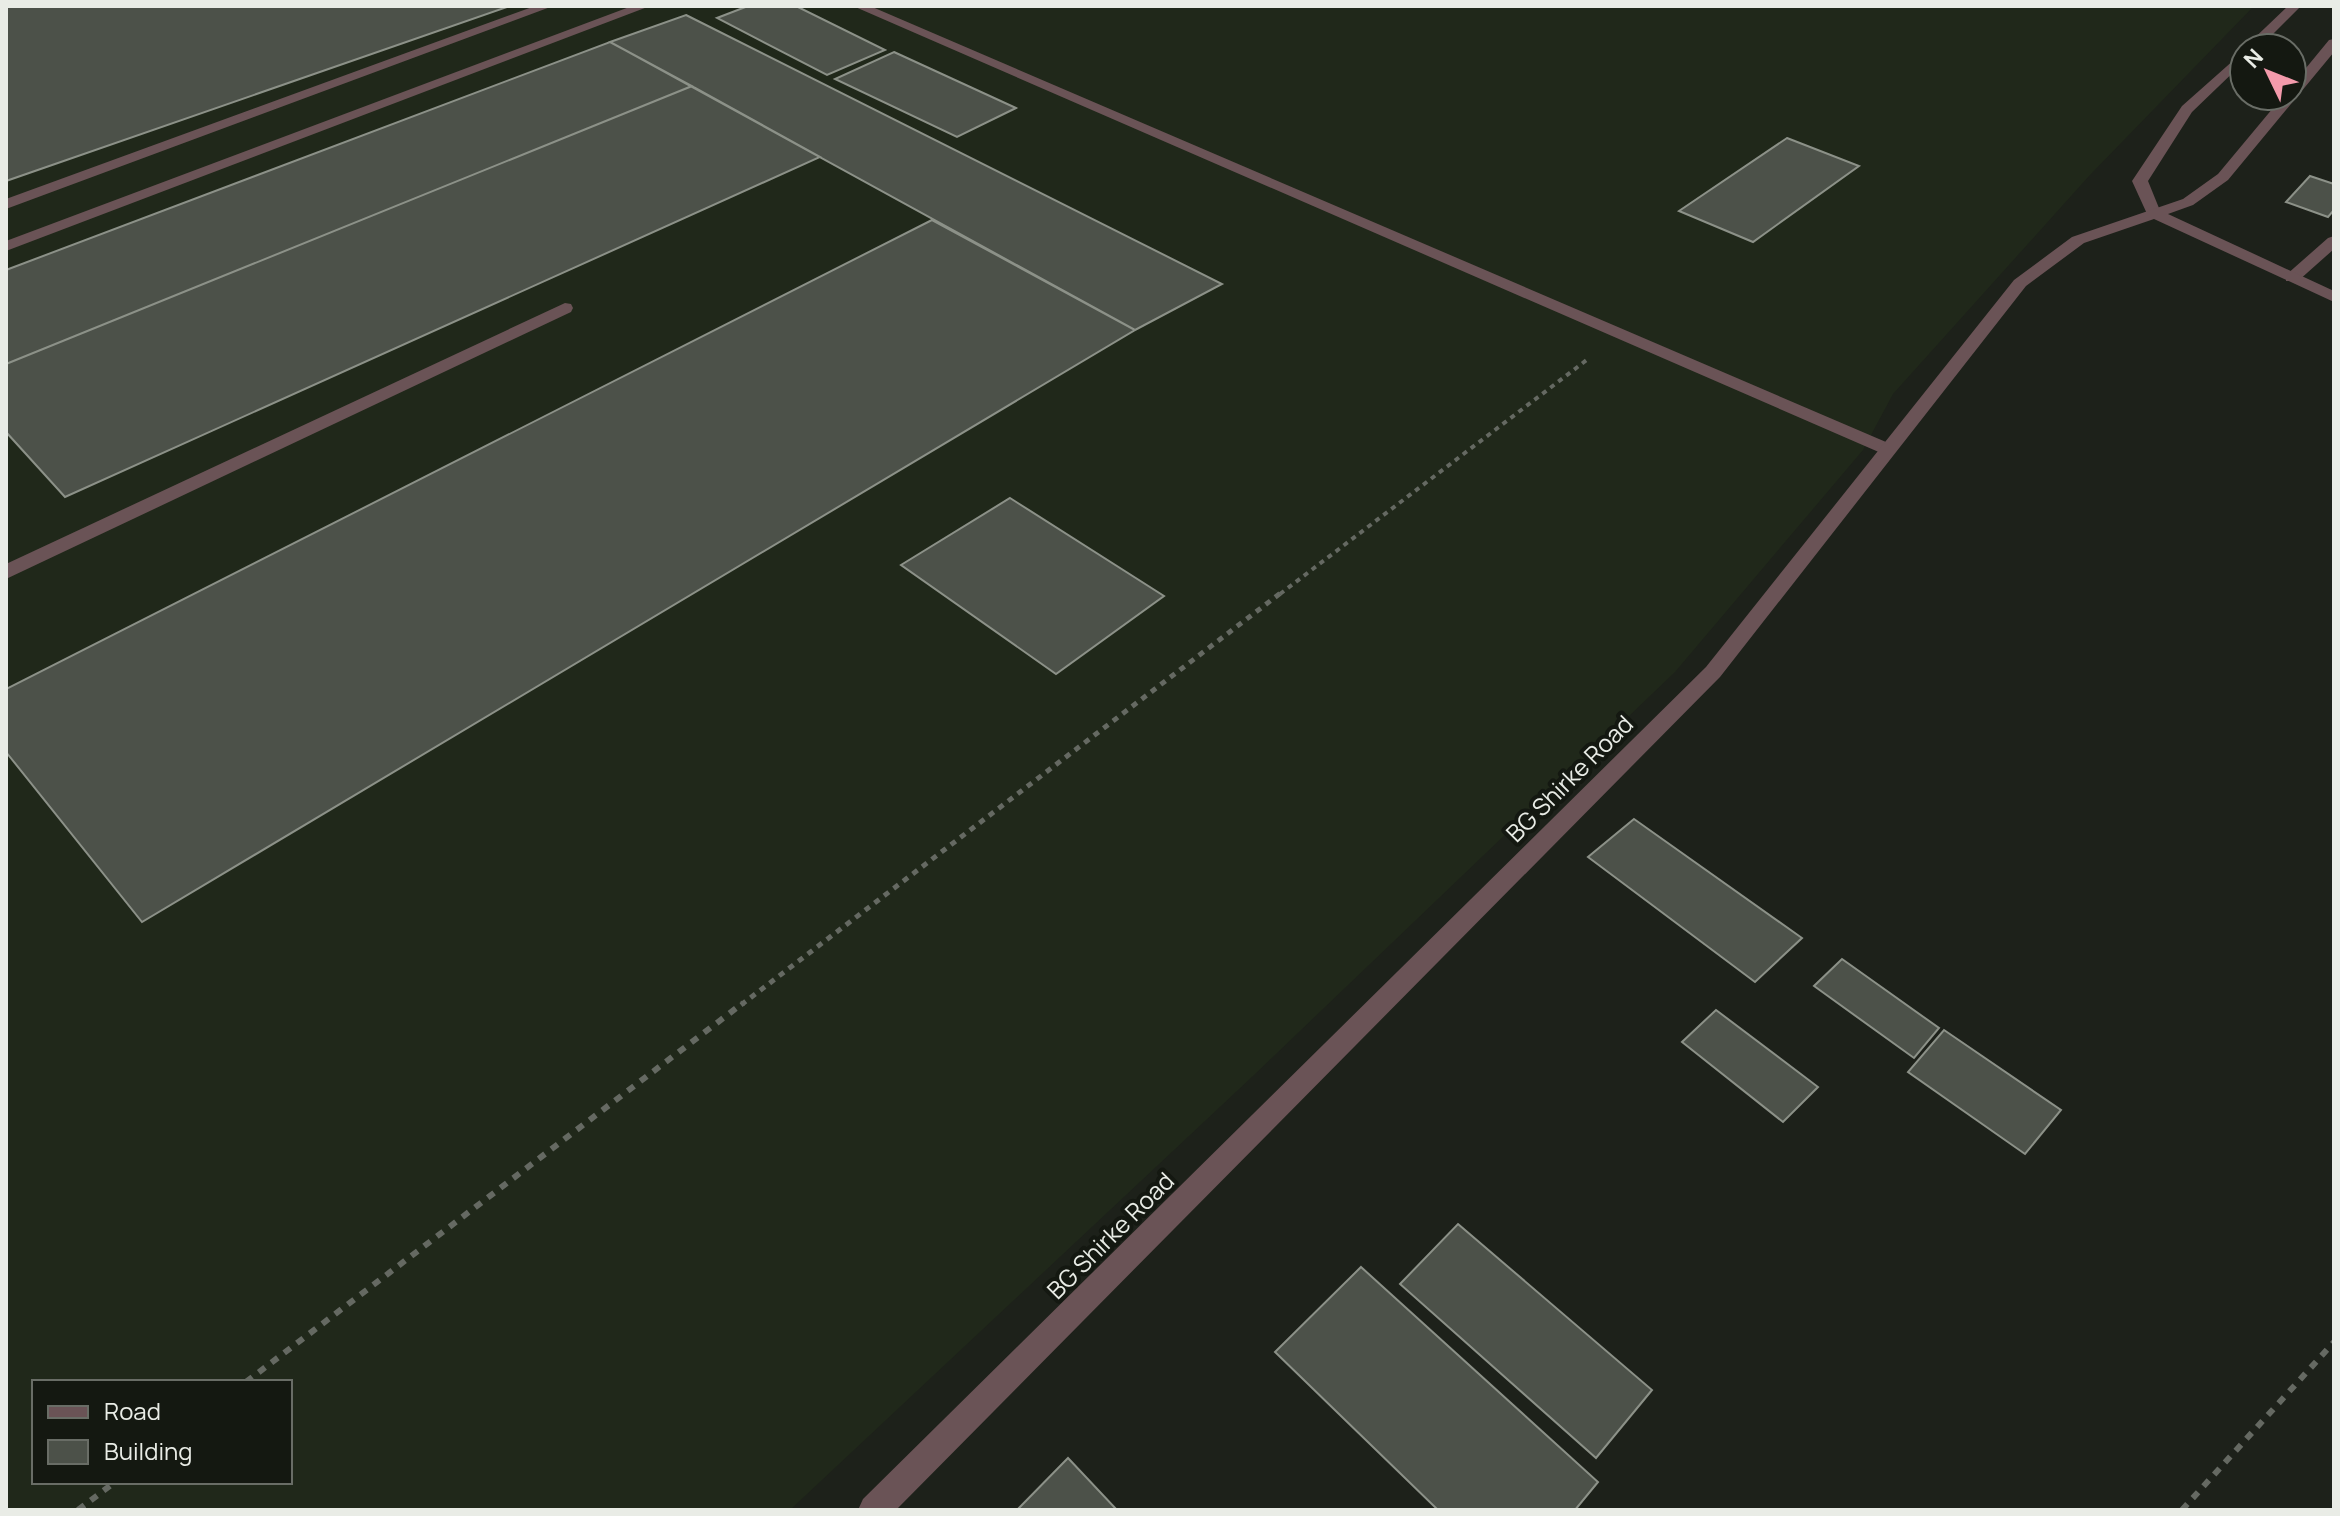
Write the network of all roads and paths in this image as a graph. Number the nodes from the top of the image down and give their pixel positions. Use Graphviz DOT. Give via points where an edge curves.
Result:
graph roads {
  1 [pos="547,6"];
  2 [pos="644,6"];
  3 [pos="859,6"];
  4 [pos="2295,6"];
  5 [pos="2268,32"];
  6 [pos="2334,43"];
  7 [pos="2228,70"];
  8 [pos="2308,74"];
  9 [pos="2277,112"];
  10 [pos="6,204"];
  11 [pos="2153,213"];
  12 [pos="2334,241"];
  13 [pos="6,246"];
  14 [pos="2292,278"];
  15 [pos="2334,297"];
  16 [pos="565,308"];
  17 [pos="1621,334"];
  18 [pos="1887,449"];
  19 [pos="6,572"];
  20 [pos="2334,1342"];
  21 [pos="249,1380"];
  22 [pos="112,1484"];
  23 [pos="78,1510"];
  24 [pos="874,1510"];
  25 [pos="2182,1510"];
  1 -- 10 [label="street"];
  2 -- 13 [label="street"];
  3 -- 17 [label="street"];
  4 -- 5 [label="street"];
  6 -- 8 [label="street, BG Shirke Road"];
  7 -- 11 [label="street" via="2187,109 2140,181"];
  9 -- 11 [label="street, BG Shirke Road" via="2223,177 2188,202"];
  11 -- 14 [label="street"];
  11 -- 18 [label="street, BG Shirke Road" via="2078,240 2020,283"];
  12 -- 14 [label="street"];
  14 -- 15 [label="street"];
  16 -- 19 [label="street"];
  17 -- 18 [label="street"];
  17 -- 21 [label="path"];
  18 -- 24 [label="street, BG Shirke Road" via="1713,672"];
  20 -- 25 [label="path"];
  22 -- 23 [label="path"];
}
